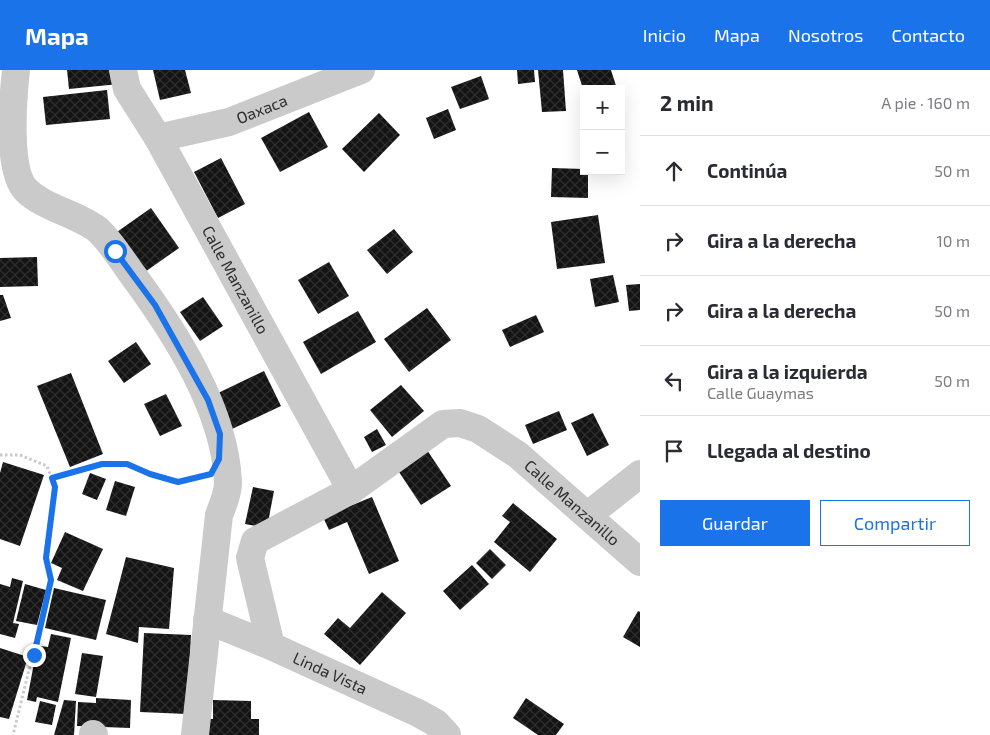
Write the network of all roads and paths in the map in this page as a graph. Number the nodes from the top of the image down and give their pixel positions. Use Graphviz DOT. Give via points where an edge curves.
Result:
graph roads {
  1 [pos="16,70"];
  2 [pos="123,70"];
  3 [pos="361,70"];
  4 [pos="158,138"];
  5 [pos="0,455"];
  6 [pos="640,474"];
  7 [pos="203,476"];
  8 [pos="52,478"];
  9 [pos="351,490"];
  10 [pos="588,515"];
  11 [pos="640,562"];
  12 [pos="207,620"];
  13 [pos="271,646"];
  14 [pos="13,735"];
  15 [pos="196,735"];
  16 [pos="447,735"];
  1 -- 12 [label="street" via="12,104 14,145 17,172 25,188 97,230 115,251 174,336 208,400 220,434 228,483 219,514"];
  2 -- 4 [label="street, Calle Manzanillo" via="126,89"];
  3 -- 4 [label="street, Oaxaca" via="229,122"];
  4 -- 9 [label="street, Calle Manzanillo"];
  5 -- 8 [label="path" via="20,455 47,466"];
  6 -- 10 [label="street"];
  7 -- 8 [label="path" via="178,482 127,464 102,464"];
  8 -- 14 [label="path" via="55,487 46,558 51,580"];
  9 -- 10 [label="street, Calle Manzanillo" via="443,424 460,423 478,429 518,455"];
  9 -- 13 [label="street, Calle Manzanillo" via="255,542 250,558"];
  10 -- 11 [label="street, Calle Manzanillo"];
  12 -- 13 [label="street, Linda Vista"];
  12 -- 15 [label="street"];
  13 -- 16 [label="street, Linda Vista" via="418,713 436,723"];
}
